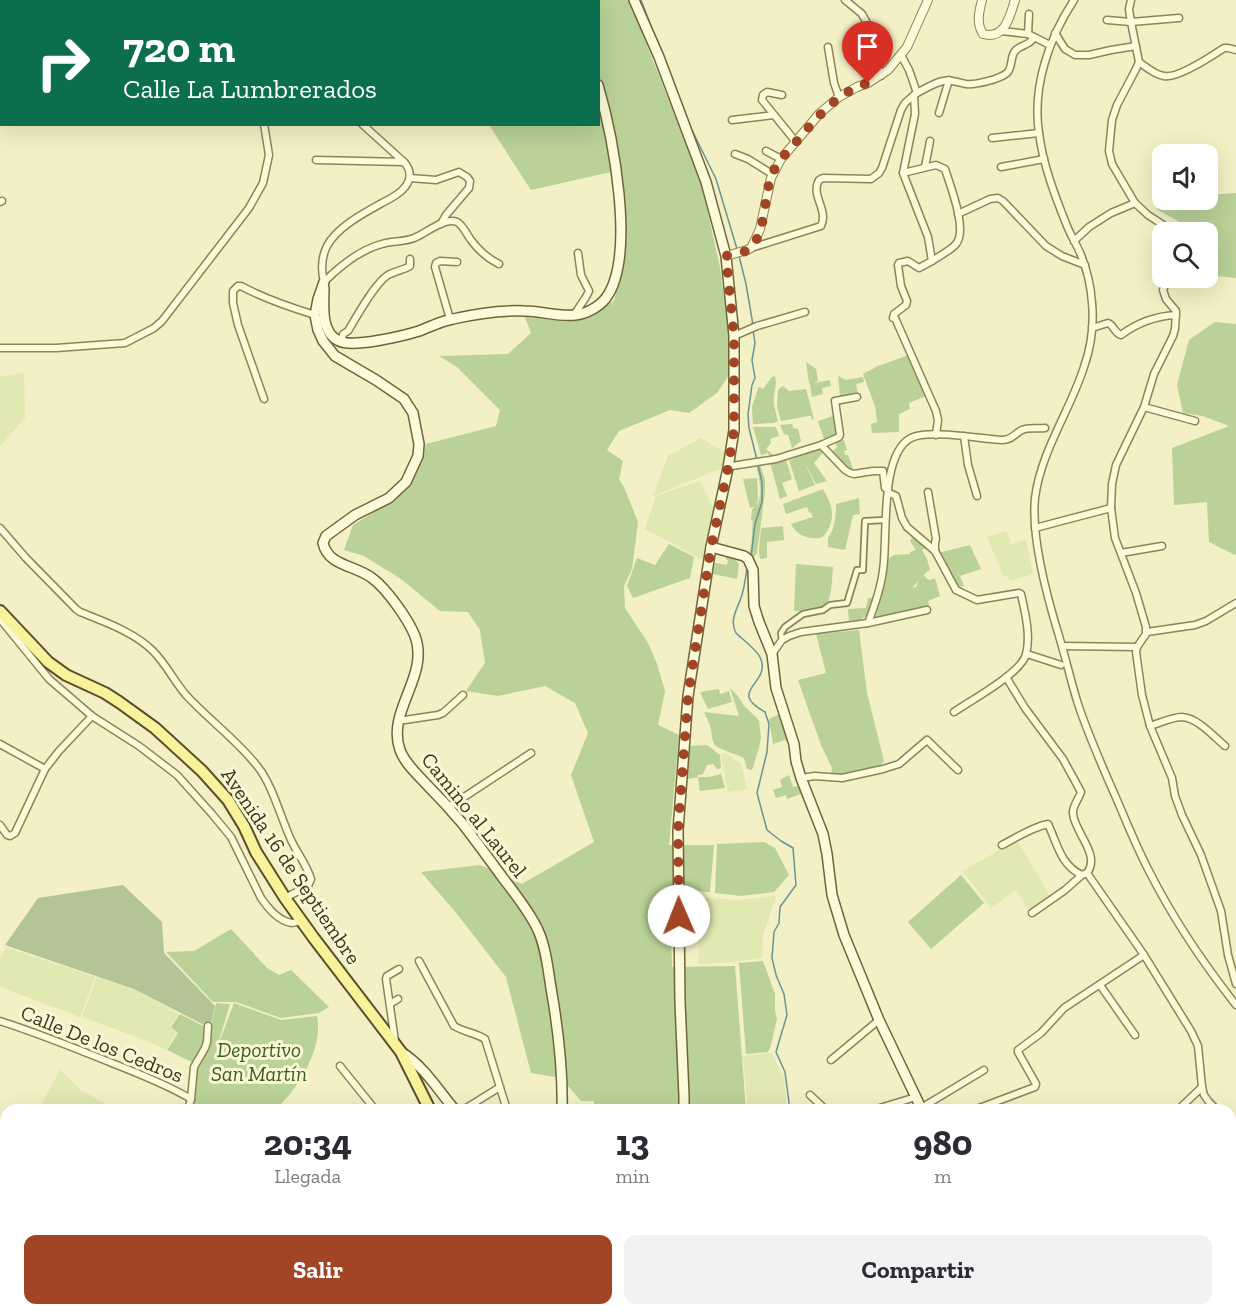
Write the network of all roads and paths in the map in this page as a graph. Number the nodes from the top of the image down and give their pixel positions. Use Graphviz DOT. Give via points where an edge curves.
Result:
graph roads {
  1 [pos="633,0"];
  2 [pos="845,0"];
  3 [pos="928,0"];
  4 [pos="982,0"];
  5 [pos="1015,0"];
  6 [pos="1074,0"];
  7 [pos="1131,0"];
  8 [pos="1029,14"];
  9 [pos="1179,18"];
  10 [pos="1107,20"];
  11 [pos="1131,22"];
  12 [pos="1002,31"];
  13 [pos="1055,33"];
  14 [pos="1031,36"];
  15 [pos="1050,45"];
  16 [pos="1136,46"];
  17 [pos="828,47"];
  18 [pos="1236,50"];
  19 [pos="901,55"];
  20 [pos="1139,62"];
  21 [pos="881,76"];
  22 [pos="949,80"];
  23 [pos="600,91"];
  24 [pos="916,94"];
  25 [pos="782,95"];
  26 [pos="839,97"];
  27 [pos="939,113"];
  28 [pos="774,115"];
  29 [pos="732,120"];
  30 [pos="264,126"];
  31 [pos="364,126"];
  32 [pos="1039,133"];
  33 [pos="992,138"];
  34 [pos="930,141"];
  35 [pos="796,142"];
  36 [pos="766,151"];
  37 [pos="735,154"];
  38 [pos="781,159"];
  39 [pos="1044,159"];
  40 [pos="316,160"];
  41 [pos="404,162"];
  42 [pos="925,167"];
  43 [pos="1001,167"];
  44 [pos="903,173"];
  45 [pos="772,174"];
  46 [pos="410,177"];
  47 [pos="1135,203"];
  48 [pos="958,214"];
  49 [pos="1159,222"];
  50 [pos="441,224"];
  51 [pos="1074,241"];
  52 [pos="751,248"];
  53 [pos="578,253"];
  54 [pos="726,256"];
  55 [pos="410,260"];
  56 [pos="932,261"];
  57 [pos="457,262"];
  58 [pos="499,264"];
  59 [pos="1084,265"];
  60 [pos="324,282"];
  61 [pos="1164,288"];
  62 [pos="805,312"];
  63 [pos="315,315"];
  64 [pos="573,315"];
  65 [pos="1176,315"];
  66 [pos="450,319"];
  67 [pos="1092,328"];
  68 [pos="734,336"];
  69 [pos="341,343"];
  70 [pos="0,348"];
  71 [pos="857,397"];
  72 [pos="264,399"];
  73 [pos="1144,407"];
  74 [pos="1195,421"];
  75 [pos="1045,428"];
  76 [pos="936,435"];
  77 [pos="964,436"];
  78 [pos="821,445"];
  79 [pos="732,465"];
  80 [pos="888,491"];
  81 [pos="928,492"];
  82 [pos="976,496"];
  83 [pos="1111,508"];
  84 [pos="885,520"];
  85 [pos="0,528"];
  86 [pos="1035,528"];
  87 [pos="1162,546"];
  88 [pos="711,547"];
  89 [pos="935,551"];
  90 [pos="1121,553"];
  91 [pos="1236,603"];
  92 [pos="927,610"];
  93 [pos="0,611"];
  94 [pos="0,619"];
  95 [pos="868,623"];
  96 [pos="1146,632"];
  97 [pos="782,640"];
  98 [pos="1062,646"];
  99 [pos="1137,647"];
  100 [pos="772,654"];
  101 [pos="1027,654"];
  102 [pos="1061,665"];
  103 [pos="1006,677"];
  104 [pos="463,695"];
  105 [pos="954,712"];
  106 [pos="92,716"];
  107 [pos="398,721"];
  108 [pos="1150,726"];
  109 [pos="0,744"];
  110 [pos="1225,746"];
  111 [pos="531,753"];
  112 [pos="45,770"];
  113 [pos="958,770"];
  114 [pos="801,778"];
  115 [pos="449,807"];
  116 [pos="0,825"];
  117 [pos="1002,845"];
  118 [pos="1085,874"];
  119 [pos="285,898"];
  120 [pos="1032,913"];
  121 [pos="302,921"];
  122 [pos="1144,955"];
  123 [pos="419,961"];
  124 [pos="399,969"];
  125 [pos="1236,984"];
  126 [pos="1100,985"];
  127 [pos="398,999"];
  128 [pos="390,1004"];
  129 [pos="1236,1005"];
  130 [pos="879,1020"];
  131 [pos="0,1021"];
  132 [pos="208,1026"];
  133 [pos="1135,1035"];
  134 [pos="398,1048"];
  135 [pos="831,1060"];
  136 [pos="339,1066"];
  137 [pos="984,1070"];
  138 [pos="500,1086"];
  139 [pos="1202,1087"];
  140 [pos="471,1095"];
  141 [pos="810,1095"];
  142 [pos="916,1097"];
  143 [pos="191,1099"];
  144 [pos="476,1101"];
  145 [pos="190,1104"];
  146 [pos="371,1104"];
  147 [pos="427,1104"];
  148 [pos="449,1104"];
  149 [pos="472,1104"];
  150 [pos="505,1104"];
  151 [pos="562,1104"];
  152 [pos="684,1104"];
  153 [pos="820,1104"];
  154 [pos="893,1104"];
  155 [pos="919,1104"];
  156 [pos="929,1104"];
  157 [pos="997,1104"];
  158 [pos="1184,1104"];
  159 [pos="1211,1104"];
  1 -- 54 [label="main road" via="702,171"];
  2 -- 21 [label="street" via="862,14 868,25"];
  3 -- 19 [label="street"];
  4 -- 12 [label="street" via="979,26 983,34"];
  5 -- 12 [label="street"];
  6 -- 13 [label="street"];
  7 -- 11 [label="street"];
  8 -- 14 [label="street"];
  9 -- 11 [label="street"];
  10 -- 11 [label="street"];
  11 -- 16 [label="street"];
  12 -- 14 [label="street"];
  13 -- 15 [label="street"];
  13 -- 16 [label="street" via="1065,49 1075,55"];
  14 -- 15 [label="street"];
  14 -- 22 [label="street" via="1030,43 1012,56 1006,74 970,85"];
  15 -- 32 [label="street" via="1041,79"];
  16 -- 20 [label="street"];
  17 -- 26 [label="street"];
  18 -- 20 [label="street" via="1224,48 1166,77"];
  19 -- 21 [label="street"];
  19 -- 24 [label="street"];
  20 -- 47 [label="street" via="1117,105 1109,151 1112,164"];
  21 -- 26 [label="street"];
  22 -- 24 [label="street"];
  22 -- 27 [label="street"];
  23 -- 64 [label="main road" via="618,176 620,250 614,282 606,298 589,311"];
  24 -- 44 [label="street"];
  24 -- 52 [label="street" via="901,110 879,173 871,179 819,180 816,191 824,216 821,226"];
  25 -- 28 [label="street" via="767,92 762,97"];
  26 -- 35 [label="street"];
  28 -- 29 [label="street"];
  28 -- 35 [label="street"];
  30 -- 70 [label="street" via="269,155 263,183 249,208 154,328 125,343"];
  31 -- 41 [label="street"];
  32 -- 33 [label="street"];
  32 -- 39 [label="street"];
  34 -- 42 [label="street"];
  35 -- 38 [label="street"];
  36 -- 38 [label="street"];
  37 -- 45 [label="street"];
  38 -- 45 [label="street"];
  39 -- 43 [label="street"];
  39 -- 51 [label="street"];
  40 -- 41 [label="street"];
  41 -- 46 [label="street"];
  42 -- 44 [label="street"];
  42 -- 48 [label="street" via="936,165 945,169"];
  44 -- 56 [label="street" via="928,237"];
  45 -- 52 [label="street" via="760,229"];
  46 -- 50 [label="street" via="436,180 457,172 470,181 469,188"];
  46 -- 60 [label="street" via="399,193 335,235 323,256"];
  47 -- 49 [label="street"];
  47 -- 51 [label="street" via="1111,213"];
  48 -- 56 [label="street" via="960,230 956,244"];
  48 -- 59 [label="street" via="998,198 1046,246"];
  50 -- 58 [label="street" via="459,223 485,257"];
  50 -- 60 [label="street" via="415,238 368,249"];
  51 -- 59 [label="street"];
  52 -- 54 [label="street"];
  53 -- 64 [label="street" via="589,291"];
  54 -- 68 [label="main road"];
  55 -- 69 [label="street" via="408,268 386,276 379,283"];
  56 -- 76 [label="street" via="920,268 908,261 899,263 907,301 893,318 936,411"];
  57 -- 66 [label="street" via="440,261 435,267"];
  59 -- 67 [label="street" via="1092,302"];
  60 -- 63 [label="main road"];
  60 -- 69 [label="main road" via="326,328"];
  61 -- 65 [label="street"];
  62 -- 68 [label="street"];
  63 -- 72 [label="street" via="241,286 233,291 238,325"];
  63 -- 107 [label="main road, Camino al Laurel" via="323,341 335,356 404,399 418,432 418,456 406,482 389,498 345,522 323,543 329,557 380,584 415,637 417,669"];
  64 -- 66 [label="main road" via="523,310"];
  65 -- 67 [label="street" via="1132,326 1121,334 1108,323"];
  65 -- 73 [label="street" via="1176,328 1154,374"];
  66 -- 69 [label="main road" via="418,331"];
  67 -- 86 [label="street" via="1084,367 1039,475"];
  68 -- 88 [label="main road" via="734,430"];
  71 -- 78 [label="street" via="836,401 840,435"];
  73 -- 74 [label="street"];
  73 -- 83 [label="street" via="1116,465"];
  75 -- 77 [label="street" via="1022,430 1005,440"];
  76 -- 77 [label="street"];
  76 -- 80 [label="street" via="911,438 904,443 893,464"];
  77 -- 82 [label="street"];
  78 -- 79 [label="street" via="776,459"];
  78 -- 80 [label="street" via="850,473 883,471"];
  80 -- 84 [label="street"];
  80 -- 89 [label="street" via="896,496 907,527"];
  81 -- 89 [label="street"];
  83 -- 86 [label="street"];
  83 -- 90 [label="street"];
  84 -- 95 [label="street" via="884,568"];
  84 -- 97 [label="street" via="865,521 863,568 857,570 847,603 803,614 785,627"];
  85 -- 119 [label="street" via="76,609 119,629 153,651 186,694 256,765 311,879 308,886"];
  86 -- 98 [label="street"];
  87 -- 90 [label="street"];
  88 -- 100 [label="main road" via="739,553 749,562 753,570 754,606"];
  88 -- 152 [label="main road" via="688,696 678,831"];
  89 -- 101 [label="street" via="959,592 977,600 1021,593 1028,631"];
  90 -- 96 [label="street"];
  91 -- 96 [label="street" via="1195,625"];
  92 -- 95 [label="street"];
  93 -- 119 [label="main road, Avenida 16 de Septiembre" via="48,662 119,702 155,728 202,771 228,800"];
  94 -- 106 [label="street" via="49,679"];
  95 -- 97 [label="street" via="801,632"];
  96 -- 99 [label="street"];
  97 -- 100 [label="street"];
  98 -- 99 [label="street"];
  98 -- 129 [label="street" via="1091,739 1147,868 1205,963"];
  99 -- 108 [label="street" via="1136,661"];
  100 -- 114 [label="main road" via="776,688"];
  101 -- 102 [label="street"];
  101 -- 103 [label="street"];
  103 -- 105 [label="street"];
  103 -- 118 [label="street" via="1081,792 1073,813 1090,855 1090,870"];
  104 -- 107 [label="street" via="438,715"];
  106 -- 112 [label="street"];
  106 -- 121 [label="street" via="177,775 231,837 266,905 277,917 292,923"];
  107 -- 115 [label="main road, Camino al Laurel" via="400,751"];
  108 -- 110 [label="street" via="1185,717"];
  108 -- 125 [label="street" via="1221,911"];
  109 -- 112 [label="street"];
  111 -- 115 [label="street"];
  112 -- 116 [label="street" via="15,833 7,835"];
  113 -- 114 [label="street" via="927,740 899,764 883,769 842,778"];
  114 -- 130 [label="main road" via="823,834 832,895 844,935"];
  115 -- 151 [label="main road, Camino al Laurel" via="538,930 545,949 558,1028"];
  117 -- 118 [label="street" via="1046,824 1069,867"];
  118 -- 120 [label="street"];
  118 -- 122 [label="street"];
  119 -- 121 [label="main road, Avenida 16 de Septiembre"];
  121 -- 134 [label="main road, Avenida 16 de Septiembre"];
  122 -- 126 [label="street"];
  122 -- 139 [label="street" via="1191,1030 1198,1046"];
  123 -- 138 [label="street" via="454,1026 485,1039"];
  124 -- 128 [label="street" via="386,979"];
  126 -- 133 [label="street"];
  126 -- 157 [label="street" via="1064,1008 1018,1050 1035,1087"];
  127 -- 128 [label="street"];
  128 -- 134 [label="street"];
  130 -- 135 [label="street"];
  130 -- 142 [label="main road"];
  131 -- 143 [label="street, Calle De los Cedros" via="150,1078"];
  132 -- 143 [label="street, Calle De los Cedros" via="205,1048 194,1067"];
  134 -- 147 [label="main road, Avenida 16 de Septiembre"];
  134 -- 148 [label="main road" via="421,1067"];
  136 -- 146 [label="street"];
  137 -- 156 [label="street"];
  138 -- 144 [label="street"];
  138 -- 150 [label="street"];
  139 -- 158 [label="street"];
  139 -- 159 [label="street"];
  140 -- 144 [label="street"];
  141 -- 153 [label="street"];
  142 -- 154 [label="street"];
  142 -- 155 [label="main road"];
  143 -- 145 [label="street, Calle De los Cedros"];
  144 -- 149 [label="street"];
}
